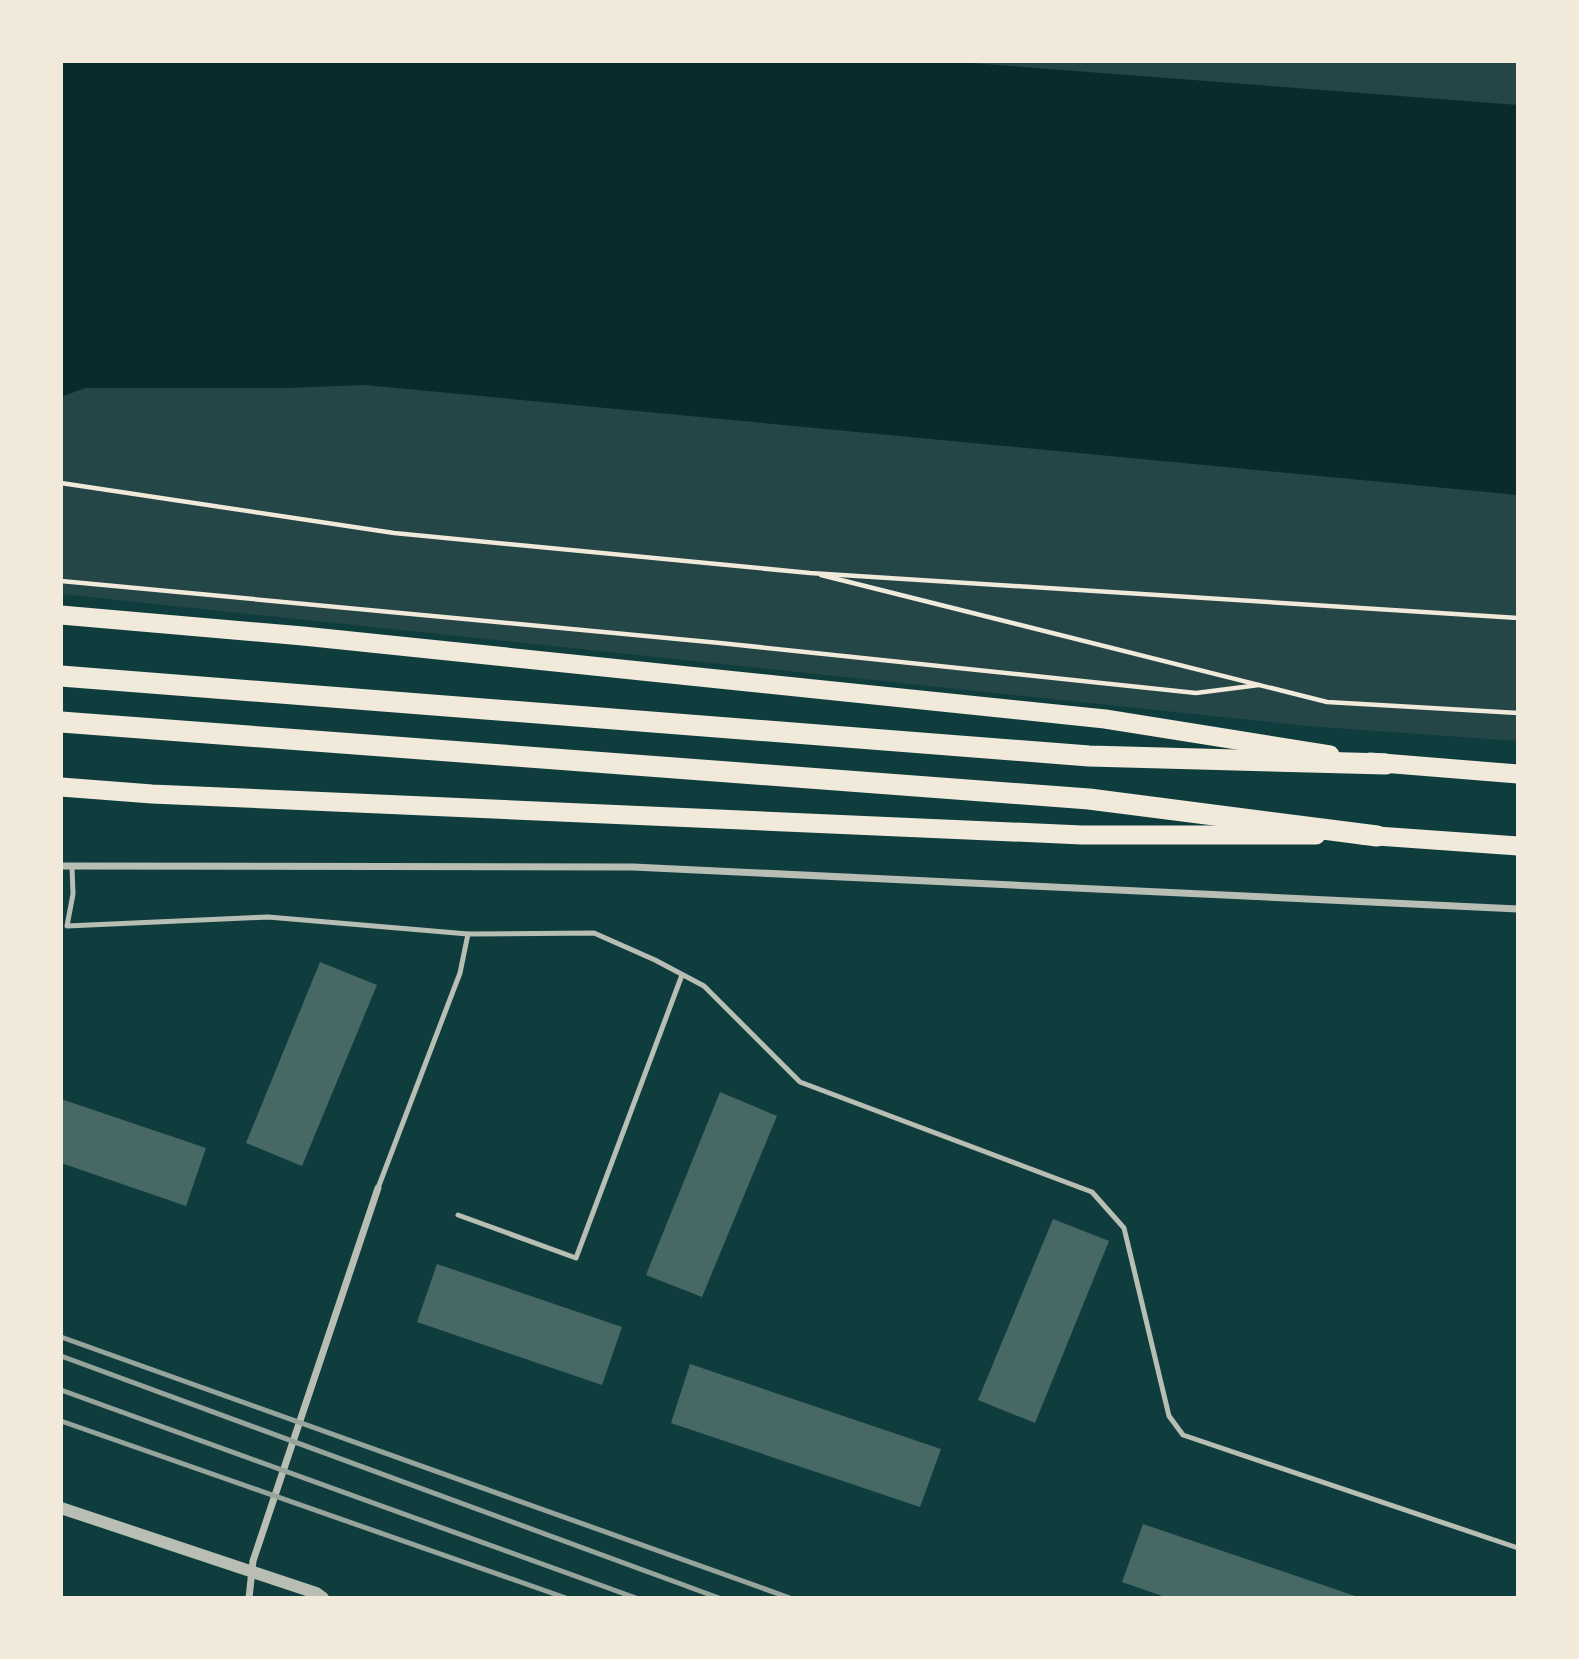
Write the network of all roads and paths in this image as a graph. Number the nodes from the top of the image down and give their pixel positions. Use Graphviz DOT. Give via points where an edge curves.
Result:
graph roads {
  1 [pos="61,484"];
  2 [pos="810,573"];
  3 [pos="61,581"];
  4 [pos="61,615"];
  5 [pos="1518,618"];
  6 [pos="61,676"];
  7 [pos="1259,685"];
  8 [pos="1518,713"];
  9 [pos="61,722"];
  10 [pos="1386,764"];
  11 [pos="1518,774"];
  12 [pos="61,787"];
  13 [pos="1377,835"];
  14 [pos="1518,846"];
  15 [pos="61,866"];
  16 [pos="72,867"];
  17 [pos="1518,909"];
  18 [pos="468,934"];
  19 [pos="682,975"];
  20 [pos="378,1188"];
  21 [pos="458,1215"];
  22 [pos="61,1508"];
  23 [pos="1518,1548"];
  24 [pos="249,1598"];
  25 [pos="323,1598"];
  1 -- 2 [label="path" via="394,533"];
  2 -- 5 [label="path"];
  2 -- 7 [label="path"];
  3 -- 7 [label="path" via="1196,693"];
  4 -- 10 [label="highway" via="1105,719"];
  6 -- 10 [label="highway" via="1089,756"];
  7 -- 8 [label="path" via="1327,702"];
  9 -- 13 [label="highway" via="1089,799"];
  10 -- 11 [label="highway"];
  12 -- 13 [label="highway" via="1082,835"];
  13 -- 14 [label="highway"];
  15 -- 16 [label="street"];
  16 -- 17 [label="street" via="633,867"];
  16 -- 18 [label="lane" via="67,926 268,917"];
  18 -- 19 [label="lane" via="594,933"];
  18 -- 20 [label="lane" via="460,973"];
  19 -- 21 [label="lane" via="576,1258"];
  19 -- 23 [label="lane" via="704,986 800,1082 1092,1192 1124,1228 1169,1416 1183,1435"];
  20 -- 24 [label="street" via="253,1560"];
  22 -- 25 [label="street"];
}
